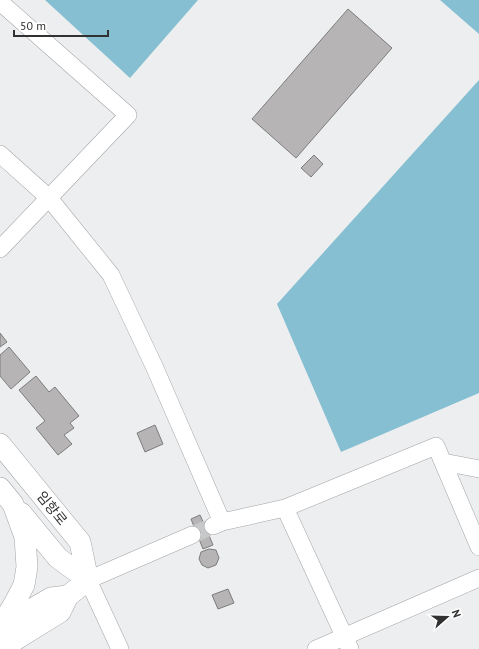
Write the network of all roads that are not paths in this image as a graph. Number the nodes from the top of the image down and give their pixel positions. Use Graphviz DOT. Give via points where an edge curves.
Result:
graph roads {
  1 [pos="0,2"];
  2 [pos="0,154"];
  3 [pos="49,198"];
  4 [pos="0,249"];
  5 [pos="0,444"];
  6 [pos="443,462"];
  7 [pos="479,469"];
  8 [pos="6,496"];
  9 [pos="285,508"];
  10 [pos="192,535"];
  11 [pos="479,547"];
  12 [pos="479,578"];
  13 [pos="88,580"];
  14 [pos="68,596"];
  15 [pos="0,628"];
  16 [pos="347,643"];
  17 [pos="0,647"];
  18 [pos="120,649"];
  19 [pos="316,649"];
  1 -- 3 [label="street" via="128,115"];
  2 -- 3 [label="street"];
  3 -- 4 [label="street"];
  3 -- 9 [label="street" via="111,275 154,366 217,524"];
  5 -- 13 [label="main road, 임항로" via="80,542"];
  6 -- 7 [label="street"];
  6 -- 9 [label="street" via="436,446"];
  6 -- 11 [label="street"];
  8 -- 13 [label="main road, 임항로" via="58,558"];
  8 -- 15 [label="main road, 임항로" via="25,537 27,567 24,585"];
  9 -- 16 [label="street"];
  10 -- 13 [label="street"];
  12 -- 16 [label="street"];
  13 -- 14 [label="main road, 임항로"];
  13 -- 18 [label="street"];
  14 -- 15 [label="main road, 임항로" via="51,598"];
  14 -- 17 [label="main road, 임항로" via="60,612"];
  16 -- 19 [label="street"];
}
